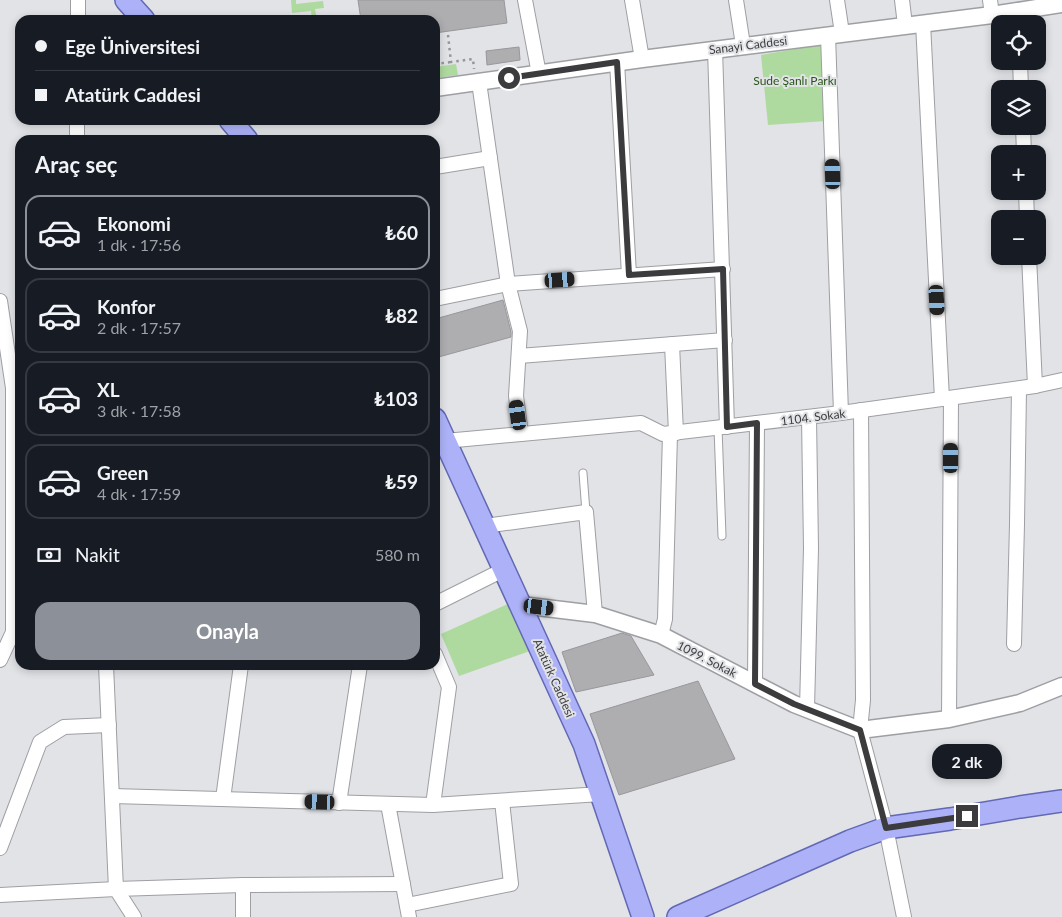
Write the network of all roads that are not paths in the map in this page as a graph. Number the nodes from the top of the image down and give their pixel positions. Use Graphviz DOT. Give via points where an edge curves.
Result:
graph roads {
  1 [pos="78,0"];
  2 [pos="126,0"];
  3 [pos="525,0"];
  4 [pos="632,0"];
  5 [pos="736,0"];
  6 [pos="837,0"];
  7 [pos="902,0"];
  8 [pos="1062,4"];
  9 [pos="991,7"];
  10 [pos="78,15"];
  11 [pos="140,15"];
  12 [pos="1013,15"];
  13 [pos="1025,15"];
  14 [pos="923,23"];
  15 [pos="905,25"];
  16 [pos="835,34"];
  17 [pos="743,45"];
  18 [pos="715,49"];
  19 [pos="642,59"];
  20 [pos="617,62"];
  21 [pos="539,74"];
  22 [pos="478,82"];
  23 [pos="440,87"];
  24 [pos="490,158"];
  25 [pos="440,166"];
  26 [pos="1029,265"];
  27 [pos="723,269"];
  28 [pos="629,275"];
  29 [pos="508,284"];
  30 [pos="440,298"];
  31 [pos="0,301"];
  32 [pos="725,340"];
  33 [pos="672,344"];
  34 [pos="518,356"];
  35 [pos="1062,380"];
  36 [pos="1035,386"];
  37 [pos="1019,388"];
  38 [pos="947,399"];
  39 [pos="861,410"];
  40 [pos="841,413"];
  41 [pos="809,417"];
  42 [pos="757,423"];
  43 [pos="723,427"];
  44 [pos="440,430"];
  45 [pos="673,433"];
  46 [pos="521,434"];
  47 [pos="445,441"];
  48 [pos="583,473"];
  49 [pos="586,512"];
  50 [pos="485,526"];
  51 [pos="722,536"];
  52 [pos="505,570"];
  53 [pos="440,602"];
  54 [pos="521,605"];
  55 [pos="594,614"];
  56 [pos="661,635"];
  57 [pos="1014,644"];
  58 [pos="0,660"];
  59 [pos="440,666"];
  60 [pos="106,670"];
  61 [pos="240,670"];
  62 [pos="359,670"];
  63 [pos="755,684"];
  64 [pos="1062,686"];
  65 [pos="807,709"];
  66 [pos="949,719"];
  67 [pos="108,725"];
  68 [pos="860,730"];
  69 [pos="601,794"];
  70 [pos="112,796"];
  71 [pos="224,799"];
  72 [pos="502,800"];
  73 [pos="1062,801"];
  74 [pos="339,803"];
  75 [pos="388,804"];
  76 [pos="433,805"];
  77 [pos="886,828"];
  78 [pos="0,848"];
  79 [pos="403,884"];
  80 [pos="243,885"];
  81 [pos="116,889"];
  82 [pos="0,895"];
  83 [pos="408,911"];
  84 [pos="690,915"];
  85 [pos="134,917"];
  86 [pos="243,917"];
  87 [pos="643,917"];
  88 [pos="904,917"];
  1 -- 10 [label="street"];
  2 -- 11 [label="main road"];
  3 -- 21 [label="street"];
  4 -- 19 [label="street"];
  5 -- 17 [label="street"];
  6 -- 16 [label="street"];
  7 -- 15 [label="street"];
  8 -- 13 [label="street, Sanayi Caddesi"];
  9 -- 12 [label="street, Sanayi Caddesi"];
  9 -- 14 [label="street, Sanayi Caddesi"];
  14 -- 15 [label="street, Sanayi Caddesi"];
  14 -- 38 [label="street"];
  15 -- 16 [label="street, Sanayi Caddesi"];
  16 -- 17 [label="street, Sanayi Caddesi"];
  16 -- 40 [label="street"];
  17 -- 18 [label="street, Sanayi Caddesi"];
  18 -- 19 [label="street, Sanayi Caddesi"];
  18 -- 27 [label="street"];
  19 -- 20 [label="street, Sanayi Caddesi"];
  20 -- 21 [label="street, Sanayi Caddesi"];
  20 -- 28 [label="street"];
  21 -- 22 [label="street, Sanayi Caddesi"];
  22 -- 23 [label="street, Sanayi Caddesi"];
  22 -- 24 [label="street"];
  24 -- 25 [label="street"];
  24 -- 29 [label="street"];
  26 -- 36 [label="street"];
  27 -- 28 [label="street"];
  27 -- 32 [label="street"];
  28 -- 29 [label="street"];
  29 -- 30 [label="street"];
  29 -- 34 [label="street" via="520,331"];
  31 -- 58 [label="street" via="13,388 13,632"];
  32 -- 33 [label="street"];
  32 -- 43 [label="street"];
  33 -- 34 [label="street"];
  33 -- 45 [label="street"];
  34 -- 46 [label="street" via="516,396"];
  35 -- 36 [label="street, 1104. Sokak"];
  36 -- 37 [label="street, 1104. Sokak"];
  37 -- 38 [label="street, 1104. Sokak"];
  37 -- 57 [label="street"];
  38 -- 39 [label="street, 1104. Sokak"];
  38 -- 66 [label="street"];
  39 -- 40 [label="street, 1104. Sokak"];
  39 -- 68 [label="street" via="863,700"];
  40 -- 41 [label="street, 1104. Sokak"];
  41 -- 42 [label="street, 1104. Sokak"];
  41 -- 65 [label="street" via="811,548"];
  42 -- 43 [label="street, 1104. Sokak"];
  42 -- 63 [label="street"];
  43 -- 45 [label="street, 1104. Sokak"];
  43 -- 51 [label="lane"];
  44 -- 47 [label="main road, Atatürk Caddesi"];
  45 -- 46 [label="street, 1104. Sokak" via="663,434 641,423"];
  45 -- 56 [label="street" via="665,619"];
  46 -- 47 [label="street, 1104. Sokak"];
  47 -- 50 [label="main road, Atatürk Caddesi"];
  48 -- 49 [label="lane"];
  49 -- 50 [label="street"];
  49 -- 55 [label="street"];
  50 -- 52 [label="main road, Atatürk Caddesi"];
  52 -- 53 [label="street"];
  52 -- 54 [label="main road, Atatürk Caddesi"];
  54 -- 55 [label="street, 1099. Sokak"];
  54 -- 69 [label="main road, Atatürk Caddesi" via="584,744"];
  55 -- 56 [label="street, 1099. Sokak"];
  56 -- 63 [label="street, 1099. Sokak"];
  59 -- 76 [label="street" via="449,687"];
  60 -- 67 [label="street"];
  61 -- 71 [label="street"];
  62 -- 74 [label="street"];
  63 -- 65 [label="street, 1099. Sokak"];
  64 -- 66 [label="street, 1099. Sokak" via="1020,703"];
  65 -- 68 [label="street, 1099. Sokak"];
  66 -- 68 [label="street, 1099. Sokak"];
  67 -- 70 [label="street"];
  67 -- 78 [label="street" via="64,727 40,742"];
  68 -- 77 [label="street"];
  69 -- 72 [label="street"];
  69 -- 87 [label="main road, Atatürk Caddesi"];
  70 -- 71 [label="street"];
  70 -- 81 [label="street"];
  71 -- 74 [label="street"];
  72 -- 76 [label="street"];
  72 -- 83 [label="street" via="512,884"];
  73 -- 77 [label="main road"];
  74 -- 75 [label="street"];
  75 -- 76 [label="street"];
  75 -- 79 [label="street"];
  77 -- 84 [label="main road" via="850,841"];
  77 -- 88 [label="street"];
  79 -- 80 [label="street"];
  79 -- 83 [label="street"];
  80 -- 81 [label="street"];
  80 -- 86 [label="street"];
  81 -- 82 [label="street"];
  81 -- 85 [label="street"];
}
